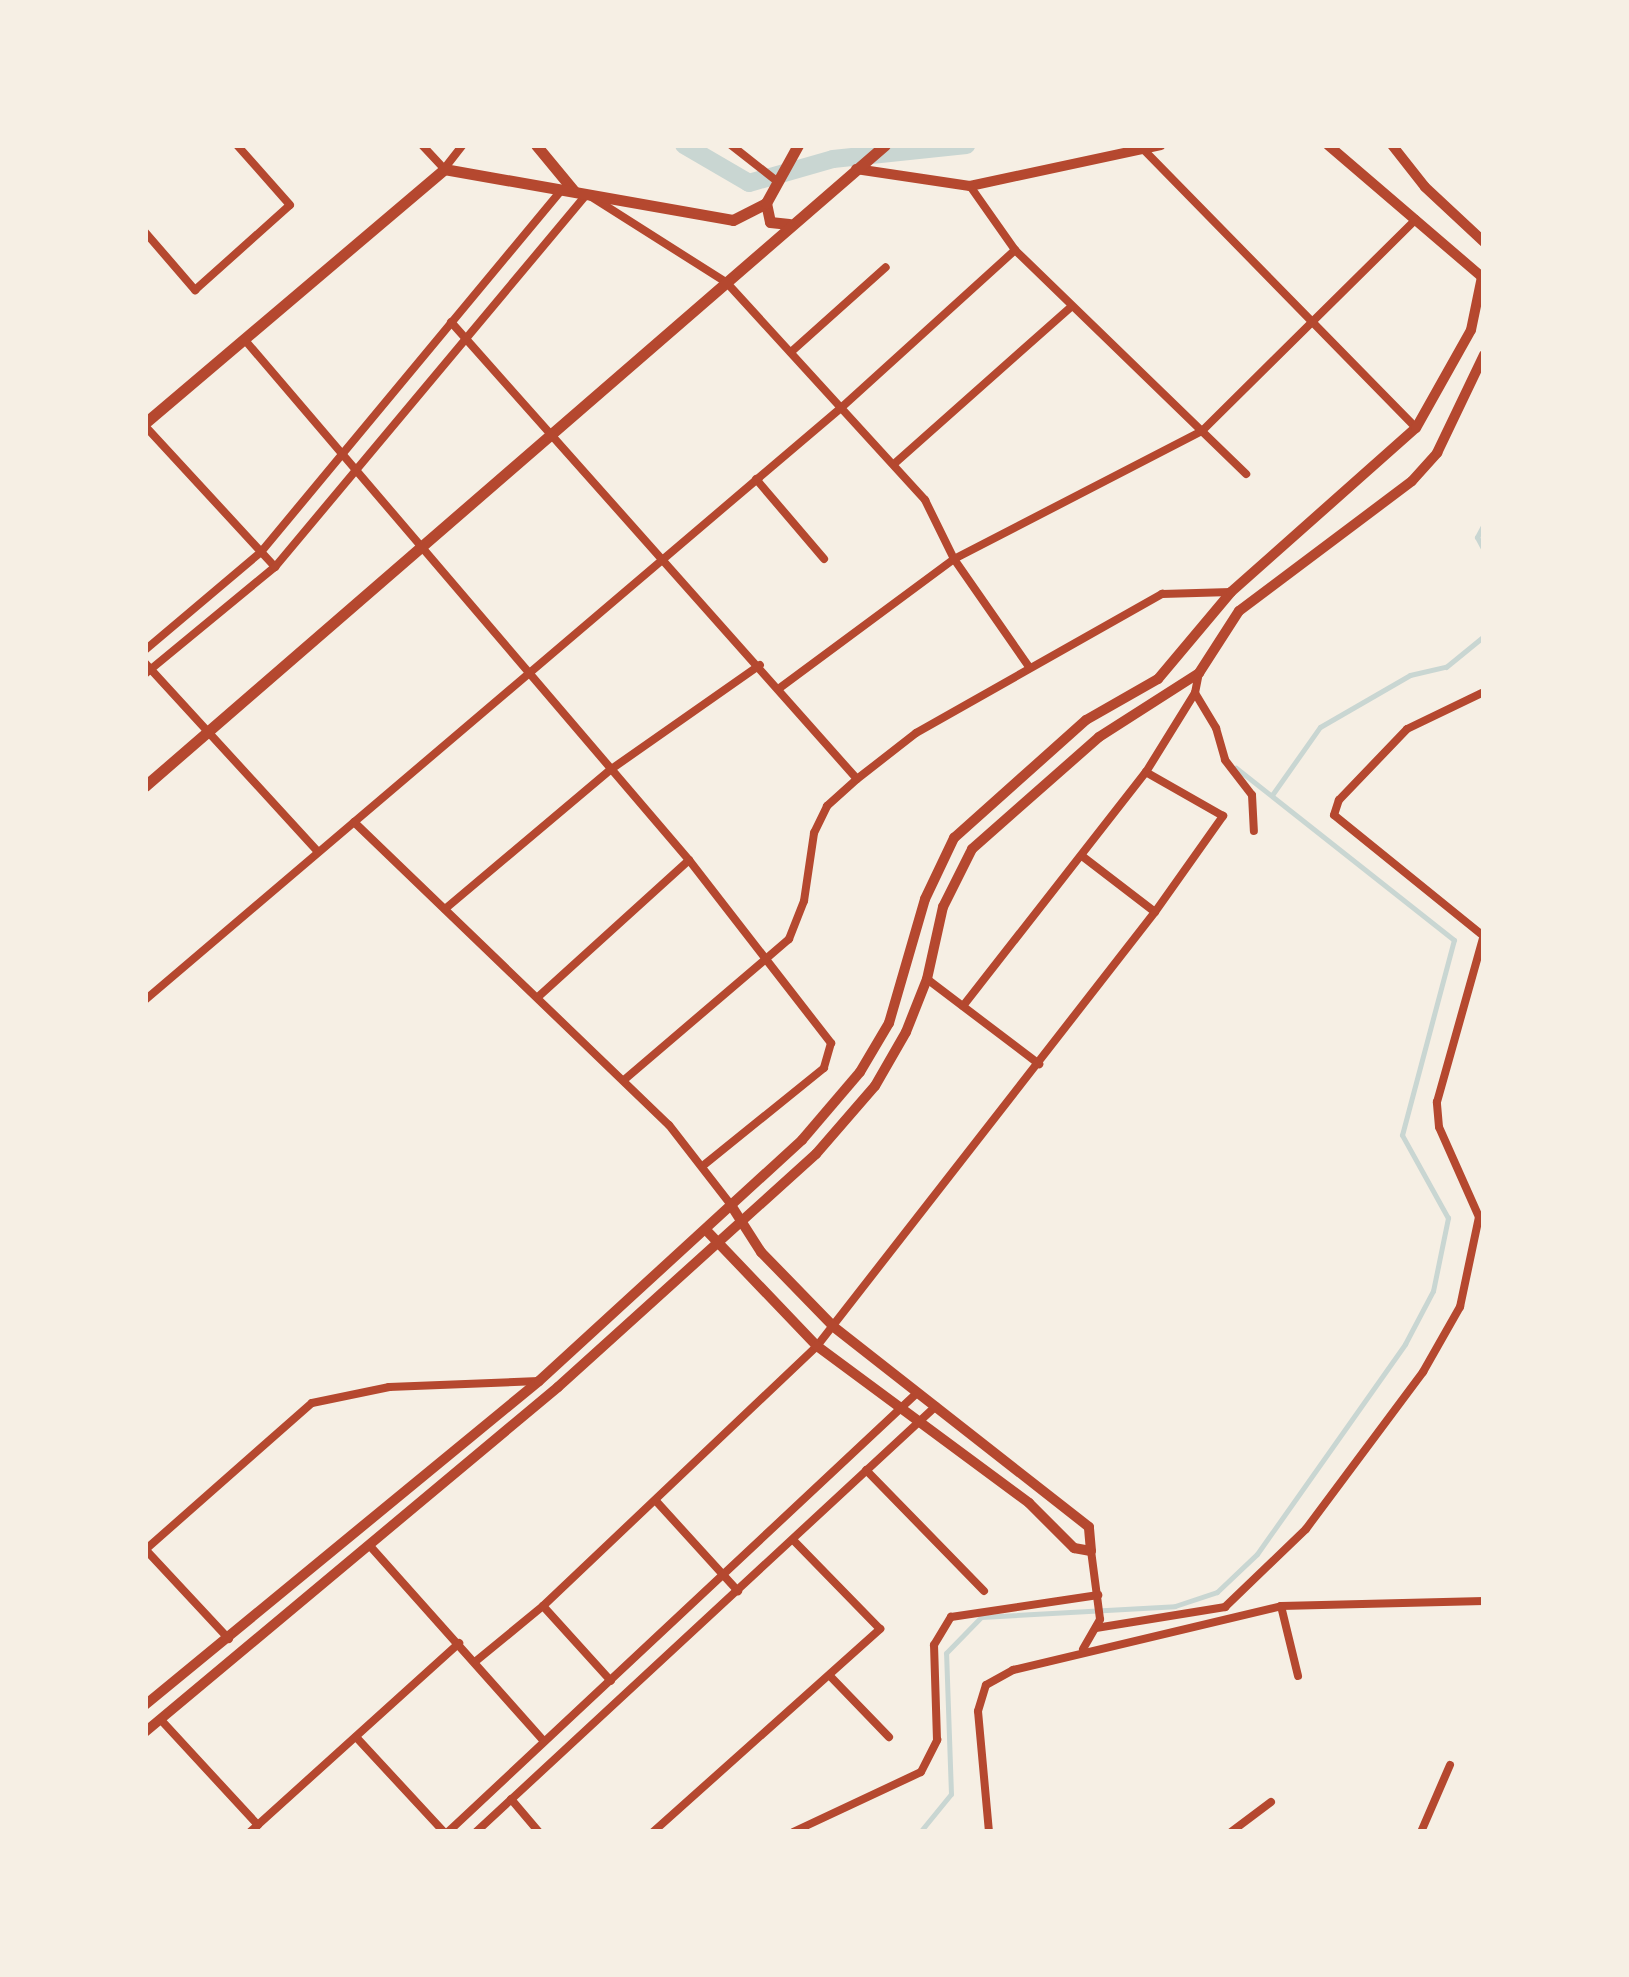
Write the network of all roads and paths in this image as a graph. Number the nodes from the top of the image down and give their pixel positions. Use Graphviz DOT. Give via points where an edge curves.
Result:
graph roads {
  1 [pos="237,145"];
  2 [pos="422,145"];
  3 [pos="463,145"];
  4 [pos="536,145"];
  5 [pos="732,145"];
  6 [pos="798,145"];
  7 [pos="885,145"];
  8 [pos="1161,145"];
  9 [pos="1328,145"];
  10 [pos="1392,145"];
  11 [pos="1142,148"];
  12 [pos="444,169"];
  13 [pos="856,169"];
  14 [pos="780,180"];
  15 [pos="970,186"];
  16 [pos="574,192"];
  17 [pos="766,203"];
  18 [pos="1418,218"];
  19 [pos="790,224"];
  20 [pos="145,232"];
  21 [pos="1484,242"];
  22 [pos="1016,250"];
  23 [pos="886,267"];
  24 [pos="728,283"];
  25 [pos="1071,307"];
  26 [pos="451,322"];
  27 [pos="1314,325"];
  28 [pos="466,338"];
  29 [pos="244,339"];
  30 [pos="791,352"];
  31 [pos="1484,356"];
  32 [pos="842,407"];
  33 [pos="145,425"];
  34 [pos="1416,428"];
  35 [pos="1202,430"];
  36 [pos="552,434"];
  37 [pos="341,454"];
  38 [pos="894,464"];
  39 [pos="356,472"];
  40 [pos="1246,474"];
  41 [pos="756,479"];
  42 [pos="421,548"];
  43 [pos="261,552"];
  44 [pos="662,558"];
  45 [pos="824,559"];
  46 [pos="954,559"];
  47 [pos="275,567"];
  48 [pos="1231,592"];
  49 [pos="145,650"];
  50 [pos="760,665"];
  51 [pos="1028,667"];
  52 [pos="147,669"];
  53 [pos="1199,673"];
  54 [pos="526,674"];
  55 [pos="781,687"];
  56 [pos="1194,692"];
  57 [pos="1484,692"];
  58 [pos="207,732"];
  59 [pos="610,770"];
  60 [pos="1146,772"];
  61 [pos="857,780"];
  62 [pos="145,786"];
  63 [pos="354,822"];
  64 [pos="1254,830"];
  65 [pos="317,851"];
  66 [pos="1082,856"];
  67 [pos="689,860"];
  68 [pos="445,908"];
  69 [pos="1155,912"];
  70 [pos="1482,935"];
  71 [pos="769,962"];
  72 [pos="927,979"];
  73 [pos="538,997"];
  74 [pos="145,1000"];
  75 [pos="963,1006"];
  76 [pos="1039,1064"];
  77 [pos="624,1080"];
  78 [pos="705,1164"];
  79 [pos="731,1205"];
  80 [pos="742,1225"];
  81 [pos="706,1230"];
  82 [pos="719,1246"];
  83 [pos="833,1326"];
  84 [pos="817,1346"];
  85 [pos="539,1381"];
  86 [pos="917,1393"];
  87 [pos="936,1406"];
  88 [pos="903,1407"];
  89 [pos="921,1420"];
  90 [pos="866,1470"];
  91 [pos="656,1501"];
  92 [pos="794,1540"];
  93 [pos="370,1546"];
  94 [pos="145,1549"];
  95 [pos="1091,1551"];
  96 [pos="724,1576"];
  97 [pos="738,1591"];
  98 [pos="984,1592"];
  99 [pos="1099,1598"];
  100 [pos="1484,1601"];
  101 [pos="543,1606"];
  102 [pos="1281,1606"];
  103 [pos="1098,1623"];
  104 [pos="229,1639"];
  105 [pos="459,1643"];
  106 [pos="1083,1649"];
  107 [pos="476,1661"];
  108 [pos="830,1676"];
  109 [pos="1298,1676"];
  110 [pos="611,1681"];
  111 [pos="145,1705"];
  112 [pos="162,1720"];
  113 [pos="145,1732"];
  114 [pos="356,1737"];
  115 [pos="889,1737"];
  116 [pos="543,1740"];
  117 [pos="1450,1765"];
  118 [pos="511,1799"];
  119 [pos="1271,1802"];
  120 [pos="254,1828"];
  121 [pos="446,1832"];
  122 [pos="476,1832"];
  123 [pos="539,1832"];
  124 [pos="653,1832"];
  125 [pos="793,1832"];
  126 [pos="989,1832"];
  127 [pos="1231,1832"];
  128 [pos="1421,1832"];
  1 -- 20 [label="street" via="290,206 195,290"];
  2 -- 12 [label="street"];
  3 -- 12 [label="street"];
  4 -- 16 [label="main road"];
  5 -- 14 [label="street"];
  6 -- 14 [label="main road"];
  7 -- 13 [label="main road"];
  8 -- 11 [label="street"];
  9 -- 18 [label="street"];
  10 -- 21 [label="street" via="1424,188"];
  11 -- 15 [label="street"];
  11 -- 27 [label="street"];
  12 -- 16 [label="main road"];
  12 -- 29 [label="main road"];
  13 -- 15 [label="street"];
  13 -- 19 [label="main road"];
  14 -- 17 [label="main road"];
  15 -- 22 [label="street"];
  16 -- 17 [label="main road" via="733,220"];
  16 -- 24 [label="street"];
  16 -- 26 [label="street"];
  16 -- 28 [label="street"];
  17 -- 19 [label="main road" via="770,222"];
  18 -- 27 [label="street"];
  18 -- 34 [label="street" via="1482,277 1483,297"];
  19 -- 24 [label="main road"];
  22 -- 25 [label="street"];
  22 -- 32 [label="street"];
  23 -- 30 [label="street"];
  24 -- 30 [label="street"];
  24 -- 36 [label="main road"];
  25 -- 35 [label="street"];
  25 -- 38 [label="street"];
  26 -- 28 [label="street"];
  26 -- 37 [label="street"];
  27 -- 34 [label="street"];
  27 -- 35 [label="street"];
  28 -- 36 [label="street"];
  28 -- 39 [label="street"];
  29 -- 33 [label="main road"];
  29 -- 37 [label="street"];
  30 -- 32 [label="street"];
  31 -- 53 [label="street" via="1437,453 1412,481 1239,611"];
  32 -- 38 [label="street"];
  32 -- 41 [label="street"];
  33 -- 43 [label="street"];
  34 -- 48 [label="street"];
  35 -- 40 [label="street"];
  35 -- 46 [label="street"];
  36 -- 42 [label="main road"];
  36 -- 44 [label="street"];
  37 -- 39 [label="street"];
  37 -- 43 [label="street"];
  38 -- 46 [label="street" via="925,500"];
  39 -- 42 [label="street"];
  39 -- 47 [label="street"];
  41 -- 44 [label="street"];
  41 -- 45 [label="street"];
  42 -- 54 [label="street"];
  42 -- 58 [label="main road"];
  43 -- 47 [label="street"];
  43 -- 49 [label="street"];
  44 -- 50 [label="street"];
  44 -- 54 [label="street"];
  46 -- 51 [label="street"];
  46 -- 55 [label="street"];
  47 -- 52 [label="street"];
  48 -- 51 [label="street" via="1162,594"];
  48 -- 79 [label="street" via="1158,678 1086,720 954,838 925,899 890,1023 860,1072 802,1140"];
  50 -- 55 [label="street"];
  50 -- 59 [label="street"];
  51 -- 61 [label="street" via="916,733"];
  52 -- 58 [label="street"];
  53 -- 56 [label="street"];
  53 -- 72 [label="street" via="1099,737 972,850 943,907"];
  54 -- 59 [label="street"];
  54 -- 63 [label="street"];
  55 -- 61 [label="street"];
  56 -- 60 [label="street"];
  56 -- 64 [label="street" via="1216,728 1225,760 1252,795"];
  57 -- 70 [label="street" via="1408,728 1339,800 1334,814"];
  58 -- 62 [label="main road"];
  58 -- 65 [label="street"];
  59 -- 67 [label="street"];
  59 -- 68 [label="street"];
  60 -- 66 [label="street"];
  60 -- 69 [label="street" via="1223,816"];
  61 -- 71 [label="street" via="827,806 814,833 804,901 790,938"];
  63 -- 65 [label="street"];
  63 -- 68 [label="street"];
  65 -- 74 [label="street"];
  66 -- 69 [label="street"];
  66 -- 75 [label="street"];
  67 -- 71 [label="street"];
  67 -- 73 [label="street"];
  68 -- 73 [label="street"];
  69 -- 76 [label="street"];
  70 -- 103 [label="street" via="1437,1102 1439,1128 1479,1217 1460,1307 1423,1372 1306,1528 1225,1607"];
  71 -- 77 [label="street"];
  71 -- 78 [label="street" via="831,1044 824,1068"];
  72 -- 75 [label="street"];
  72 -- 80 [label="street" via="875,1086"];
  73 -- 77 [label="street"];
  75 -- 76 [label="street"];
  76 -- 83 [label="street"];
  77 -- 78 [label="street"];
  78 -- 79 [label="street"];
  79 -- 80 [label="street"];
  79 -- 81 [label="street"];
  80 -- 82 [label="street"];
  80 -- 83 [label="street"];
  81 -- 82 [label="street"];
  81 -- 85 [label="street"];
  82 -- 84 [label="street"];
  82 -- 93 [label="street"];
  83 -- 84 [label="street"];
  83 -- 86 [label="street"];
  84 -- 88 [label="street"];
  84 -- 91 [label="street"];
  85 -- 94 [label="street" via="389,1386 312,1404"];
  85 -- 104 [label="street"];
  86 -- 87 [label="street"];
  86 -- 88 [label="street"];
  87 -- 89 [label="street"];
  87 -- 95 [label="street" via="1089,1527"];
  88 -- 89 [label="street"];
  88 -- 96 [label="street"];
  89 -- 90 [label="street"];
  89 -- 95 [label="street" via="1029,1503 1074,1548"];
  90 -- 92 [label="street"];
  90 -- 98 [label="street"];
  91 -- 96 [label="street"];
  91 -- 101 [label="street"];
  92 -- 97 [label="street"];
  92 -- 108 [label="street" via="880,1630"];
  93 -- 105 [label="street"];
  93 -- 112 [label="street"];
  94 -- 104 [label="street"];
  95 -- 99 [label="street"];
  96 -- 97 [label="street"];
  96 -- 110 [label="street"];
  97 -- 118 [label="street"];
  99 -- 103 [label="street"];
  99 -- 125 [label="street" via="950,1617 934,1645 937,1740 922,1772"];
  100 -- 102 [label="street"];
  101 -- 107 [label="street"];
  101 -- 110 [label="street"];
  102 -- 106 [label="street"];
  102 -- 109 [label="street"];
  103 -- 106 [label="street"];
  104 -- 111 [label="street"];
  105 -- 107 [label="street"];
  105 -- 114 [label="street"];
  106 -- 126 [label="street" via="986,1685 978,1711"];
  107 -- 116 [label="street"];
  108 -- 115 [label="street"];
  108 -- 124 [label="street"];
  110 -- 116 [label="street"];
  112 -- 113 [label="street"];
  112 -- 120 [label="street"];
  114 -- 120 [label="street"];
  114 -- 121 [label="street"];
  116 -- 121 [label="street"];
  117 -- 128 [label="street"];
  118 -- 122 [label="street"];
  118 -- 123 [label="street"];
  119 -- 127 [label="street"];
}
